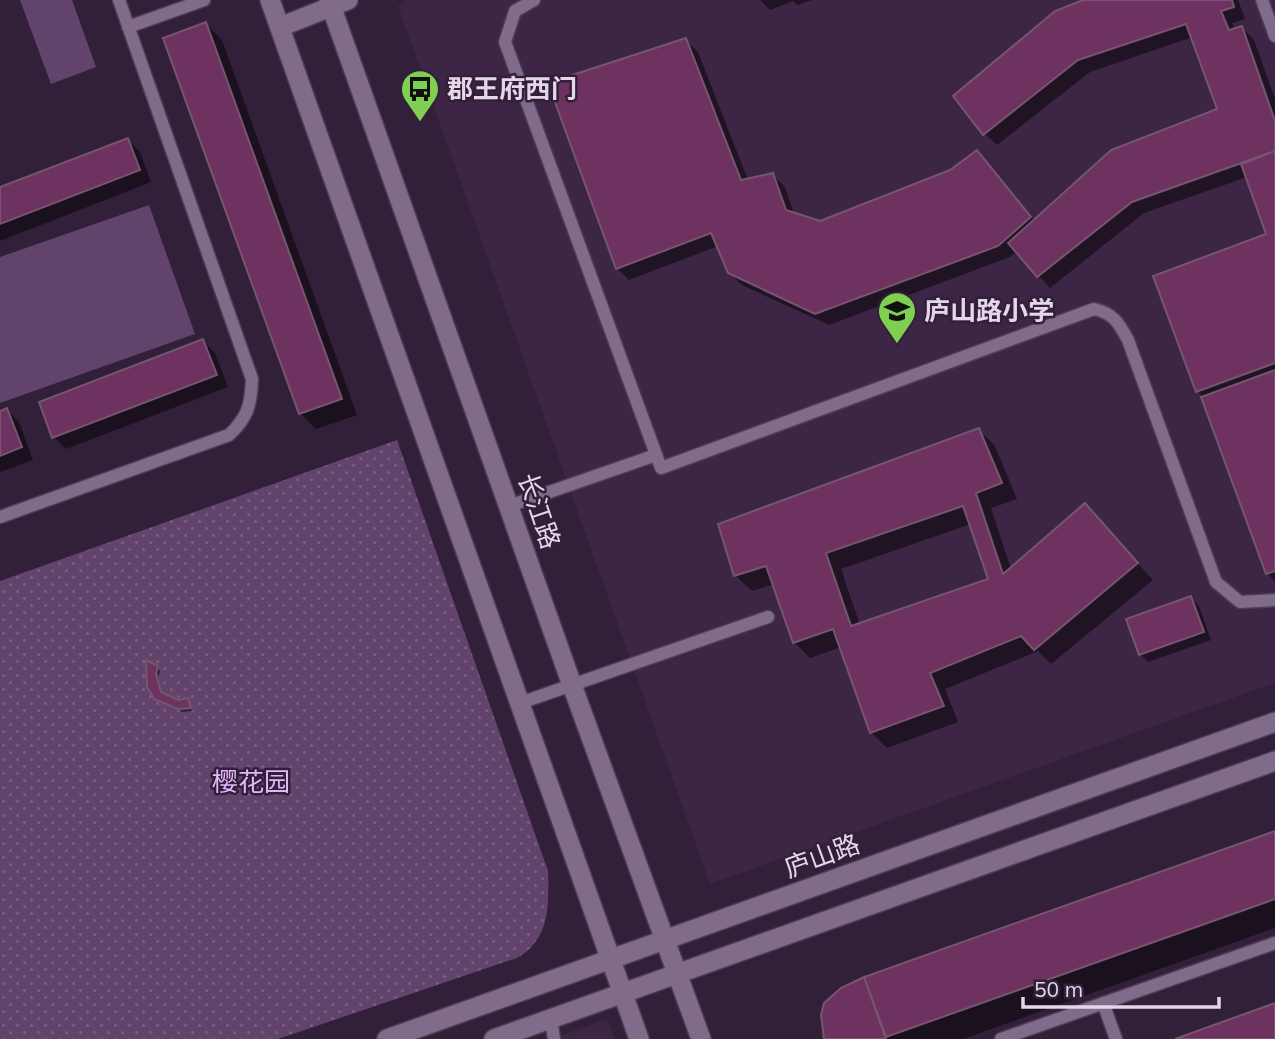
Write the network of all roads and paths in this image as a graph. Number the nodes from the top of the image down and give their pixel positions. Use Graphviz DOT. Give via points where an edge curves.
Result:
graph roads {
  1 [pos="118,0"];
  2 [pos="204,0"];
  3 [pos="270,0"];
  4 [pos="534,0"];
  5 [pos="1262,0"];
  6 [pos="336,2"];
  7 [pos="128,27"];
  8 [pos="280,27"];
  9 [pos="1275,36"];
  10 [pos="656,454"];
  11 [pos="509,506"];
  12 [pos="0,517"];
  13 [pos="1275,600"];
  14 [pos="768,617"];
  15 [pos="572,685"];
  16 [pos="520,703"];
  17 [pos="1275,722"];
  18 [pos="1275,761"];
  19 [pos="666,940"];
  20 [pos="1275,943"];
  21 [pos="610,961"];
  22 [pos="679,974"];
  23 [pos="622,994"];
  24 [pos="1103,1003"];
  25 [pos="551,1019"];
  26 [pos="634,1036"];
  27 [pos="387,1039"];
  28 [pos="494,1039"];
  29 [pos="554,1039"];
  30 [pos="701,1039"];
  31 [pos="1002,1039"];
  32 [pos="1116,1039"];
  1 -- 7 [label="lane"];
  2 -- 7 [label="lane"];
  3 -- 8 [label="street"];
  4 -- 10 [label="lane" via="515,10 505,42"];
  5 -- 9 [label="lane"];
  6 -- 8 [label="street"];
  6 -- 11 [label="street, 长江路"];
  7 -- 12 [label="lane" via="251,379 251,404 229,435"];
  8 -- 16 [label="street"];
  10 -- 11 [label="lane"];
  10 -- 13 [label="lane" via="661,468 1078,313 1108,312 1128,340 1216,582 1240,602"];
  11 -- 15 [label="street, 长江路"];
  14 -- 15 [label="lane"];
  15 -- 16 [label="lane"];
  15 -- 19 [label="street, 长江路"];
  16 -- 21 [label="street"];
  17 -- 19 [label="street, 庐山路"];
  18 -- 22 [label="street"];
  19 -- 21 [label="street, 庐山路"];
  19 -- 22 [label="street, 长江路"];
  20 -- 24 [label="lane"];
  21 -- 23 [label="street"];
  21 -- 27 [label="street, 庐山路"];
  22 -- 23 [label="street"];
  22 -- 30 [label="street, 长江路"];
  23 -- 25 [label="street"];
  23 -- 26 [label="street"];
  24 -- 31 [label="lane"];
  24 -- 32 [label="lane"];
  25 -- 28 [label="street"];
  25 -- 29 [label="lane"];
}
